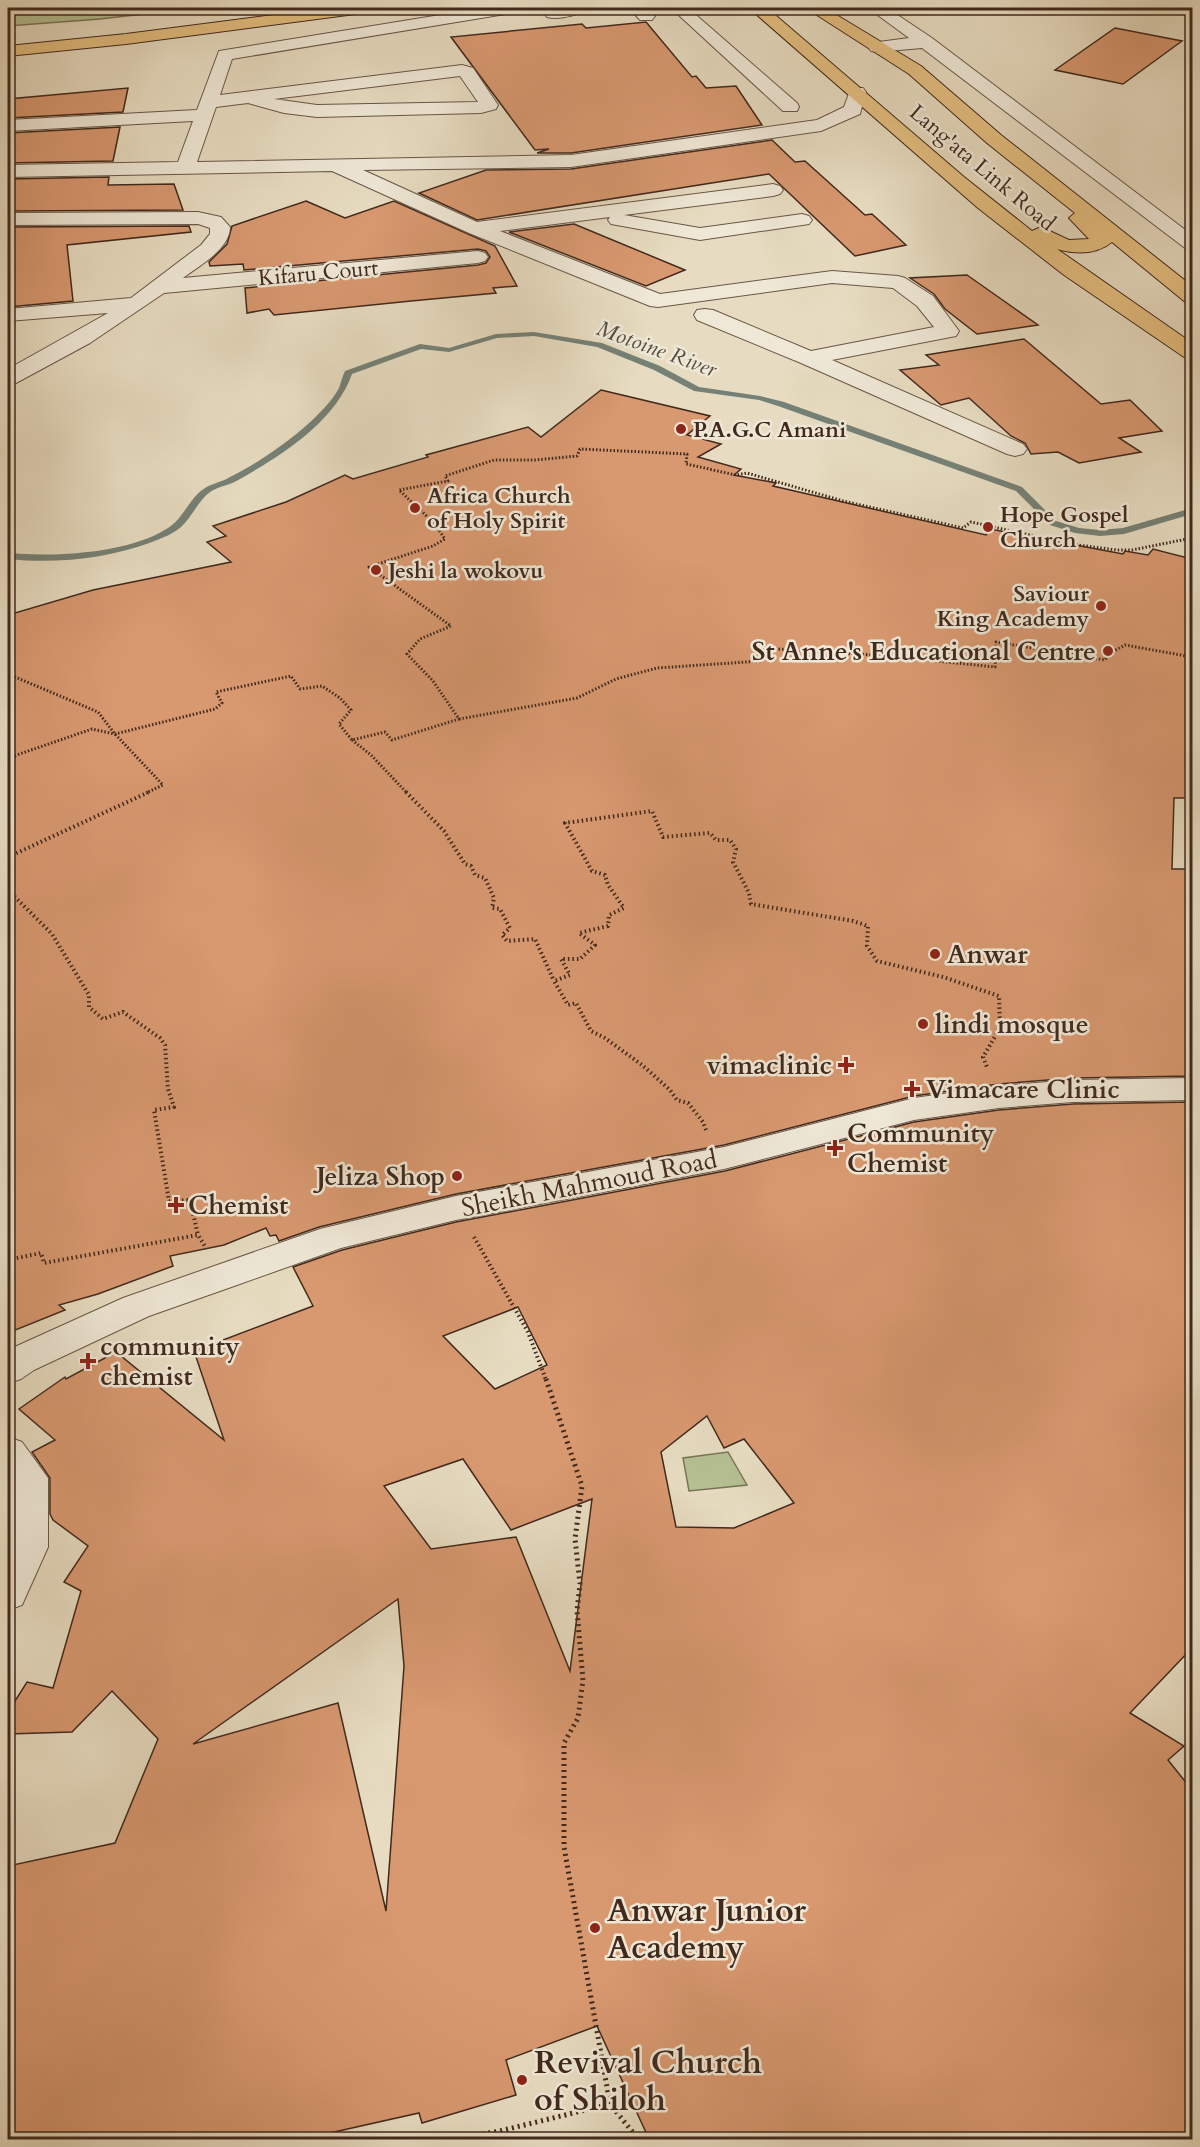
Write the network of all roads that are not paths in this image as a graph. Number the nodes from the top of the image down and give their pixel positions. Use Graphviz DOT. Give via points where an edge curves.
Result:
graph roads {
  1 [pos="286,8"];
  2 [pos="363,8"];
  3 [pos="511,8"];
  4 [pos="580,8"];
  5 [pos="679,8"];
  6 [pos="757,8"];
  7 [pos="814,8"];
  8 [pos="876,8"];
  9 [pos="553,13"];
  10 [pos="8,39"];
  11 [pos="926,42"];
  12 [pos="877,47"];
  13 [pos="8,51"];
  14 [pos="857,92"];
  15 [pos="253,98"];
  16 [pos="790,107"];
  17 [pos="207,109"];
  18 [pos="8,125"];
  19 [pos="994,139"];
  20 [pos="337,166"];
  21 [pos="185,169"];
  22 [pos="8,171"];
  23 [pos="958,182"];
  24 [pos="773,190"];
  25 [pos="584,215"];
  26 [pos="8,219"];
  27 [pos="802,219"];
  28 [pos="476,229"];
  29 [pos="1192,244"];
  30 [pos="478,257"];
  31 [pos="159,287"];
  32 [pos="1192,296"];
  33 [pos="136,304"];
  34 [pos="8,315"];
  35 [pos="705,315"];
  36 [pos="1191,351"];
  37 [pos="808,358"];
  38 [pos="8,378"];
  39 [pos="1015,449"];
  40 [pos="1192,1089"];
  41 [pos="8,1369"];
  42 [pos="8,1452"];
  43 [pos="8,1594"];
  1 -- 10 [label="main road"];
  2 -- 13 [label="main road"];
  3 -- 17 [label="street" via="225,55"];
  4 -- 9 [label="street"];
  5 -- 16 [label="street"];
  6 -- 14 [label="main road, Lang'ata Link Road"];
  7 -- 12 [label="main road, Lang'ata Link Road"];
  8 -- 11 [label="street"];
  11 -- 12 [label="street"];
  11 -- 29 [label="street"];
  12 -- 19 [label="main road, Lang'ata Link Road" via="915,70"];
  14 -- 20 [label="street" via="853,110 821,124 571,161"];
  14 -- 23 [label="main road, Lang'ata Link Road"];
  15 -- 15 [label="street" via="462,70 489,105 317,111 290,110"];
  15 -- 17 [label="street"];
  17 -- 18 [label="street"];
  17 -- 21 [label="street"];
  19 -- 23 [label="main road" via="1018,168 1103,240 1091,247 1077,248 1054,243 1002,204"];
  19 -- 32 [label="main road, Lang'ata Link Road"];
  20 -- 21 [label="street"];
  20 -- 28 [label="street"];
  21 -- 22 [label="street"];
  23 -- 36 [label="main road, Lang'ata Link Road" via="1095,289"];
  24 -- 25 [label="street"];
  25 -- 27 [label="street" via="700,234"];
  25 -- 28 [label="street"];
  26 -- 31 [label="street" via="214,221 220,227 220,235"];
  28 -- 37 [label="street" via="658,301 832,277 898,282 925,301 948,331"];
  30 -- 31 [label="street, Kifaru Court"];
  31 -- 33 [label="street"];
  33 -- 34 [label="street"];
  33 -- 38 [label="street"];
  35 -- 37 [label="street"];
  37 -- 39 [label="street"];
  40 -- 41 [label="street, Sheikh Mahmoud Road" via="1073,1091 914,1109 724,1158 456,1208 333,1238 136,1307"];
  42 -- 43 [label="street" via="28,1478 28,1548"];
}
